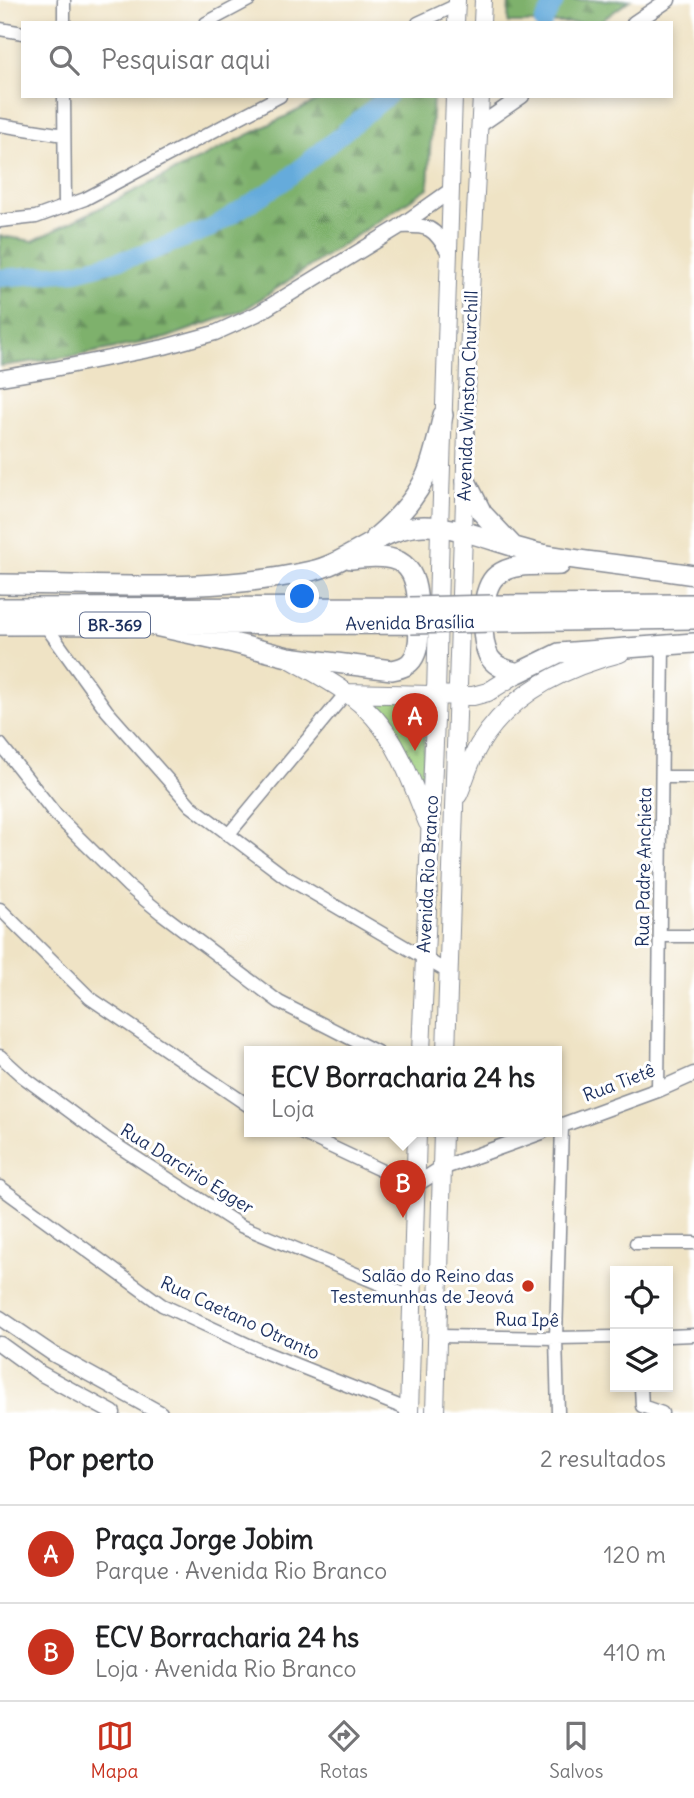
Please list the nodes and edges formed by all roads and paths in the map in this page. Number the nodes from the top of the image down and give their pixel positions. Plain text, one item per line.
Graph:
1 (64, 0) edge
2 (249, 0) edge
3 (483, 0) edge
4 (668, 0) edge
5 (457, 3) edge
6 (64, 21) edge
7 (210, 21) edge
8 (422, 21) edge
9 (456, 21) edge
10 (482, 21) edge
11 (637, 21) edge
12 (0, 29) edge
13 (21, 33) edge
14 (65, 98) edge
15 (276, 98) edge
16 (454, 98) edge
17 (481, 98) edge
18 (519, 98) edge
19 (0, 125) edge
20 (480, 125) junction
21 (64, 135) junction
22 (450, 191) junction
23 (65, 207) junction
24 (0, 221) edge
25 (399, 226) junction
26 (448, 251) junction
27 (0, 378) edge
28 (443, 415) junction
29 (466, 481) junction
30 (440, 528) junction
31 (463, 533) junction
32 (515, 547) junction
33 (360, 551) junction
34 (340, 560) junction
35 (617, 564) junction
36 (694, 575) edge
37 (0, 584) edge
38 (0, 591) edge
39 (694, 604) edge
40 (0, 608) edge
41 (72, 608) junction
42 (493, 614) junction
43 (411, 615) junction
44 (694, 619) edge
45 (0, 625) edge
46 (45, 625) junction
47 (150, 625) junction
48 (694, 643) edge
49 (658, 645) junction
50 (288, 657) junction
51 (518, 673) junction
52 (346, 693) junction
53 (436, 696) junction
54 (459, 696) junction
55 (0, 744) edge
56 (663, 777) junction
57 (694, 777) edge
58 (452, 811) junction
59 (430, 830) junction
60 (228, 835) junction
61 (0, 909) edge
62 (661, 936) junction
63 (694, 936) edge
64 (425, 960) junction
65 (448, 972) junction
66 (365, 1046) edge
67 (421, 1046) edge
68 (446, 1046) edge
69 (0, 1056) edge
70 (694, 1074) edge
71 (658, 1090) junction
72 (244, 1103) edge
73 (562, 1125) edge
74 (311, 1137) edge
75 (417, 1137) edge
76 (443, 1137) edge
77 (528, 1137) edge
78 (559, 1137) edge
79 (442, 1168) junction
80 (414, 1186) junction
81 (0, 1187) edge
82 (636, 1243) dead end
83 (694, 1243) edge
84 (411, 1297) junction
85 (0, 1318) edge
86 (694, 1335) edge
87 (438, 1336) junction
88 (673, 1336) edge
89 (610, 1337) edge
90 (556, 1338) junction
91 (0, 1345) edge
92 (53, 1354) junction
93 (40, 1373) junction
94 (641, 1392) edge
95 (409, 1411) edge
96 (113, 1413) edge
97 (160, 1413) edge
98 (435, 1413) edge
99 (558, 1413) edge
100 (662, 1413) edge

1 - 6 street
2 - 7 street
3 - 10 main road
4 - 11 street
5 - 8 street
5 - 9 main road
12 - 13 street
14 - 21 street
15 - 23 street
16 - 22 main road, Avenida Winston Churchill
17 - 20 main road, Avenida Winston Churchill
18 - 20 street
19 - 21 street
20 - 29 main road, Avenida Winston Churchill
21 - 23 street
22 - 25 street
22 - 26 main road, Avenida Winston Churchill
23 - 24 street
25 - 26 street
25 - 27 street
26 - 28 main road, Avenida Winston Churchill
28 - 30 main road, Avenida Winston Churchill
28 - 33 highway
29 - 31 main road, Avenida Winston Churchill
29 - 32 highway
30 - 31 highway
30 - 33 highway
30 - 53 main road, Avenida Winston Churchill
31 - 32 highway
31 - 54 main road, Avenida Winston Churchill
32 - 35 highway
33 - 34 highway
34 - 37 highway
34 - 50 highway
35 - 36 highway
35 - 51 highway
38 - 41 highway
39 - 42 highway, Avenida Brasília / BR-369
40 - 41 highway, Avenida Brasília / BR-369
41 - 43 highway, Avenida Brasília / BR-369
42 - 43 highway, Avenida Brasília / BR-369, bridge
42 - 44 highway, Avenida Brasília / BR-369
43 - 47 highway, Avenida Brasília / BR-369
45 - 46 highway, Avenida Brasília / BR-369
46 - 47 highway, Avenida Brasília / BR-369
46 - 60 street
47 - 50 highway
48 - 49 highway
49 - 51 highway
49 - 56 street, Rua Padre Anchieta
49 - 58 main road
50 - 52 main road
51 - 54 main road
52 - 53 main road
52 - 59 main road
52 - 60 street
53 - 54 main road
53 - 59 main road, Avenida Rio Branco
54 - 58 main road, Avenida Rio Branco
55 - 66 street
56 - 57 street
56 - 62 street, Rua Padre Anchieta
58 - 65 main road, Avenida Rio Branco
59 - 64 main road, Avenida Rio Branco
60 - 64 street
61 - 72 street
62 - 63 street
62 - 71 street, Rua Padre Anchieta
64 - 65 street
64 - 67 main road, Avenida Rio Branco
65 - 68 main road, Avenida Rio Branco
69 - 84 street, Rua Darcirio Egger
70 - 71 street, Rua Tietê
71 - 73 street, Rua Tietê
74 - 80 street
75 - 80 main road
76 - 79 main road
77 - 79 street
78 - 90 street
79 - 80 street
79 - 87 main road
80 - 84 main road
81 - 95 street, Rua Caetano Otranto
82 - 83 street
84 - 95 main road
85 - 92 street
86 - 88 street
87 - 90 street, Rua Ipê
87 - 98 main road
89 - 90 street, Rua Ipê
90 - 99 street
91 - 93 street
92 - 93 street
92 - 97 street
93 - 96 street
94 - 100 street

